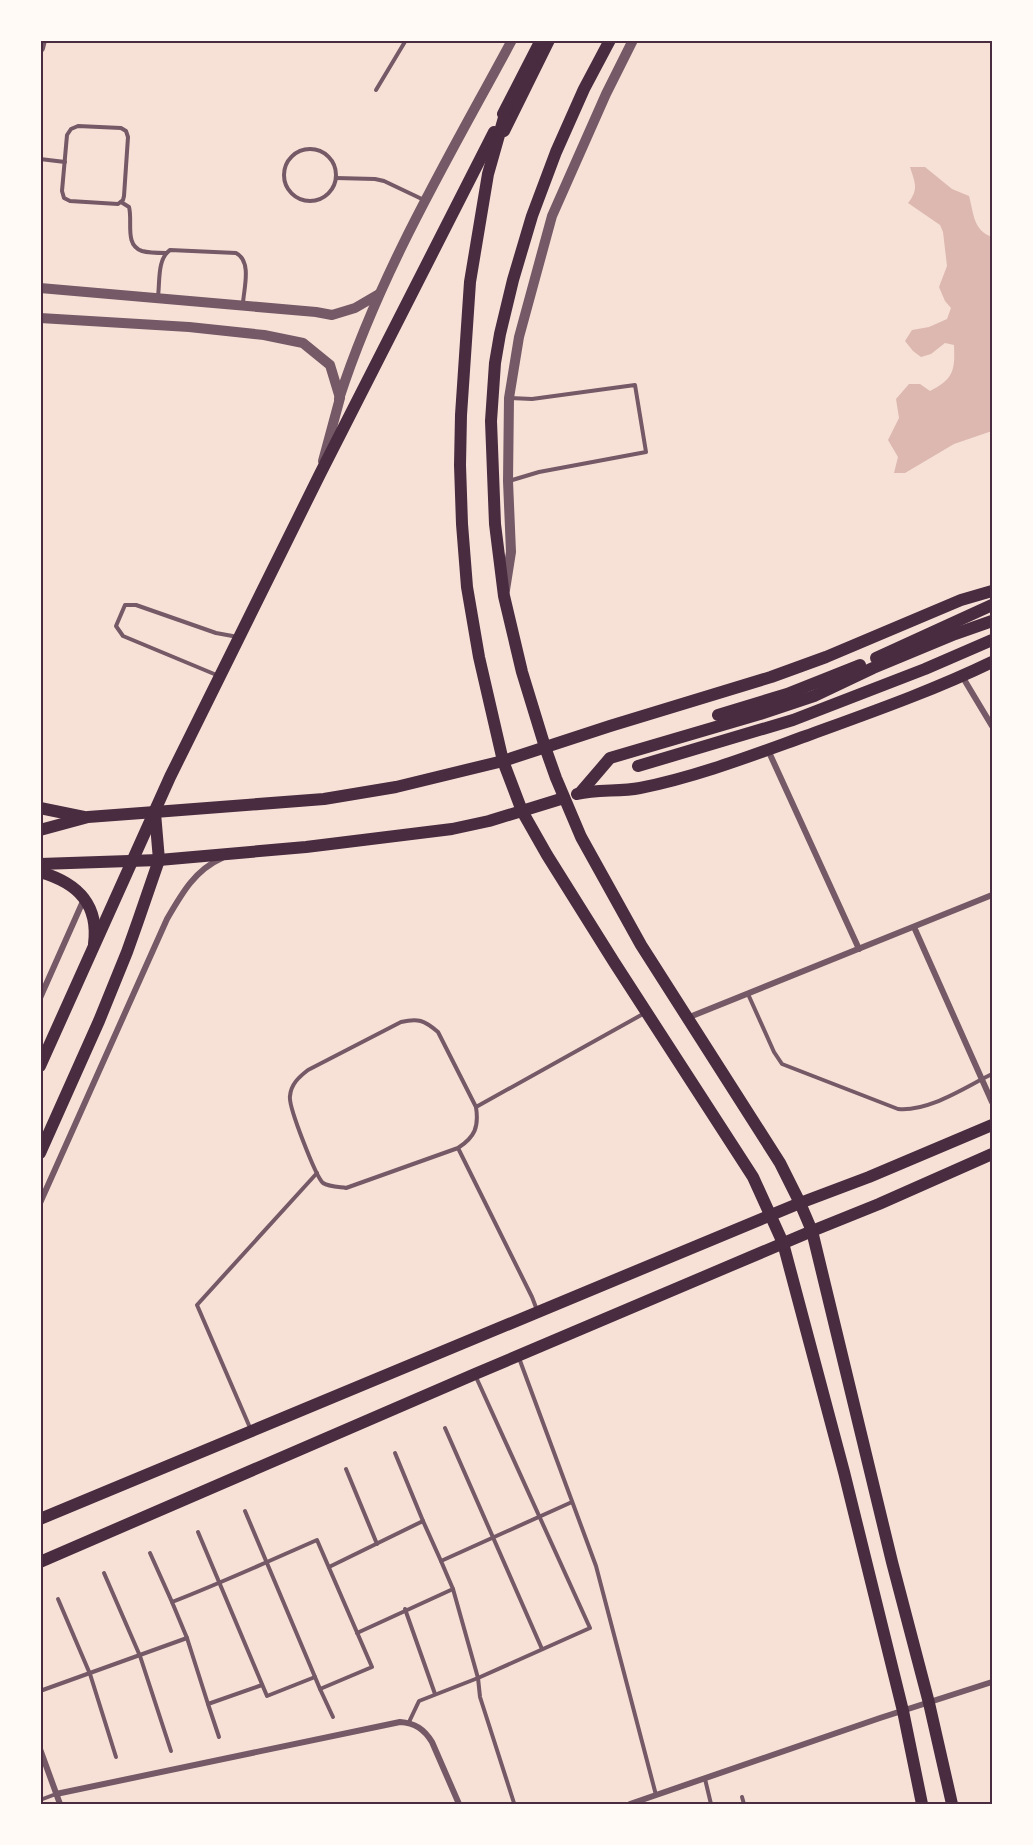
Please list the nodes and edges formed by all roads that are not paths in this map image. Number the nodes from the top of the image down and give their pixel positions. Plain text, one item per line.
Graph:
1 (42, 40) edge
2 (406, 40) edge
3 (512, 40) edge
4 (541, 40) edge
5 (549, 40) edge
6 (610, 40) edge
7 (633, 40) edge
8 (40, 48) edge
9 (376, 90) dead end
10 (507, 107) junction
11 (496, 146) junction
12 (40, 159) edge
13 (64, 162) junction
14 (336, 178) junction
15 (425, 201) junction
16 (121, 202) junction
17 (166, 253) junction
18 (40, 288) edge
19 (379, 294) junction
20 (158, 298) junction
21 (242, 306) junction
22 (40, 318) edge
23 (509, 398) junction
24 (339, 401) junction
25 (320, 474) junction
26 (508, 481) junction
27 (993, 591) edge
28 (504, 596) junction
29 (993, 605) edge
30 (993, 621) edge
31 (239, 637) junction
32 (993, 640) edge
33 (993, 662) edge
34 (220, 676) junction
35 (962, 676) junction
36 (718, 715) dead end
37 (993, 726) edge
38 (545, 747) junction
39 (768, 749) junction
40 (503, 761) junction
41 (638, 766) dead end
42 (580, 793) junction
43 (564, 798) junction
44 (40, 808) edge
45 (522, 811) junction
46 (154, 812) junction
47 (88, 817) junction
48 (40, 830) edge
49 (240, 853) junction
50 (159, 860) junction
51 (132, 861) junction
52 (40, 864) edge
53 (40, 872) edge
54 (993, 895) edge
55 (84, 898) junction
56 (914, 927) junction
57 (93, 948) junction
58 (859, 949) junction
59 (748, 994) junction
60 (40, 998) edge
61 (647, 1012) junction
62 (687, 1018) junction
63 (40, 1066) edge
64 (993, 1074) edge
65 (982, 1079) junction
66 (993, 1102) edge
67 (476, 1107) junction
68 (993, 1125) edge
69 (458, 1148) junction
70 (40, 1153) edge
71 (993, 1154) edge
72 (317, 1173) junction
73 (40, 1203) edge
74 (800, 1203) junction
75 (772, 1215) junction
76 (812, 1231) junction
77 (783, 1243) junction
78 (538, 1313) junction
79 (518, 1355) junction
80 (475, 1374) junction
81 (444, 1428) dead end
82 (252, 1432) junction
83 (395, 1453) dead end
84 (346, 1469) dead end
85 (572, 1502) junction
86 (245, 1511) dead end
87 (539, 1517) junction
88 (40, 1519) edge
89 (423, 1521) junction
90 (198, 1532) dead end
91 (494, 1538) junction
92 (377, 1544) junction
93 (150, 1553) dead end
94 (441, 1561) junction
95 (40, 1562) edge
96 (266, 1562) junction
97 (329, 1567) junction
98 (104, 1573) dead end
99 (219, 1583) junction
100 (453, 1589) junction
101 (58, 1599) dead end
102 (172, 1602) junction
103 (405, 1610) junction
104 (357, 1633) junction
105 (187, 1638) junction
106 (542, 1649) junction
107 (140, 1656) junction
108 (90, 1674) junction
109 (315, 1677) junction
110 (478, 1678) junction
111 (993, 1682) edge
112 (262, 1685) junction
113 (320, 1689) junction
114 (40, 1691) edge
115 (435, 1694) junction
116 (929, 1703) junction
117 (208, 1704) junction
118 (903, 1711) junction
119 (333, 1717) dead end
120 (409, 1722) junction
121 (219, 1737) dead end
122 (40, 1749) edge
123 (171, 1751) dead end
124 (116, 1757) dead end
125 (705, 1778) junction
126 (56, 1794) junction
127 (656, 1795) junction
128 (742, 1797) dead end
129 (40, 1800) edge
130 (514, 1803) dead end
131 (60, 1804) edge
132 (459, 1804) edge
133 (630, 1804) edge
134 (711, 1804) edge
135 (744, 1804) edge
136 (922, 1804) edge
137 (952, 1804) edge

1 - 8 street
2 - 9 lane
3 - 15 street
4 - 10 main road
5 - 11 main road
6 - 28 main road
7 - 23 street
10 - 11 main road
10 - 25 main road
11 - 40 main road
12 - 13 lane
13 - 16 lane
13 - 16 lane
14 - 14 lane
14 - 15 lane
15 - 19 street
16 - 17 lane
17 - 20 lane
17 - 21 lane
18 - 20 street
19 - 21 street
19 - 24 street
20 - 21 street
22 - 24 street
23 - 26 street
23 - 26 lane
24 - 25 street
25 - 31 main road
26 - 28 street
27 - 38 main road
28 - 38 main road
29 - 36 main road
30 - 42 main road
31 - 34 main road
31 - 34 lane
32 - 41 main road
33 - 35 main road
34 - 46 main road
35 - 37 street
35 - 39 main road
38 - 40 main road
38 - 43 main road
39 - 42 main road
39 - 58 street
40 - 45 main road
40 - 46 main road
42 - 43 main road
43 - 45 main road
43 - 62 main road
44 - 47 main road
45 - 49 main road
45 - 61 main road
46 - 47 main road
46 - 50 main road
46 - 51 main road
47 - 48 main road
49 - 50 main road
49 - 73 street
50 - 51 main road
50 - 70 main road
51 - 52 main road
51 - 57 main road
53 - 55 main road
54 - 56 street
55 - 57 main road
55 - 60 street
56 - 58 street
56 - 65 street
57 - 63 main road
58 - 59 street
59 - 62 street
59 - 65 lane
61 - 67 lane
61 - 75 main road
62 - 74 main road
64 - 65 lane
65 - 66 street
67 - 69 lane
67 - 72 lane
68 - 74 main road
69 - 72 lane
69 - 78 lane
71 - 76 main road
72 - 82 lane
74 - 75 main road
74 - 76 main road
75 - 77 main road
75 - 78 main road
76 - 77 main road
76 - 116 main road
77 - 79 main road
77 - 118 main road
78 - 82 main road
79 - 80 main road
79 - 85 lane
80 - 87 lane
80 - 95 main road
81 - 91 lane
82 - 88 main road
83 - 89 lane
84 - 92 lane
85 - 87 lane
85 - 127 lane
86 - 96 lane
87 - 91 lane
87 - 106 lane
89 - 92 lane
89 - 94 lane
90 - 99 lane
91 - 94 lane
91 - 106 lane
92 - 97 lane
93 - 102 lane
94 - 100 lane
96 - 97 lane
96 - 99 lane
96 - 109 lane
97 - 104 lane
98 - 107 lane
99 - 102 lane
99 - 112 lane
100 - 103 lane
100 - 110 lane
101 - 108 lane
102 - 105 lane
103 - 104 lane
103 - 115 lane
104 - 113 lane
105 - 107 lane
105 - 117 lane
106 - 110 lane
107 - 108 lane
107 - 123 lane
108 - 114 lane
108 - 124 lane
109 - 112 lane
109 - 113 lane
110 - 115 lane
110 - 130 lane
111 - 116 street
112 - 117 lane
113 - 119 lane
115 - 120 lane
116 - 118 street
116 - 137 main road
117 - 121 lane
118 - 125 street
118 - 136 main road
120 - 126 street
120 - 132 street
122 - 126 street
125 - 127 street
125 - 134 lane
126 - 129 lane
126 - 131 street
127 - 133 street
128 - 135 lane

